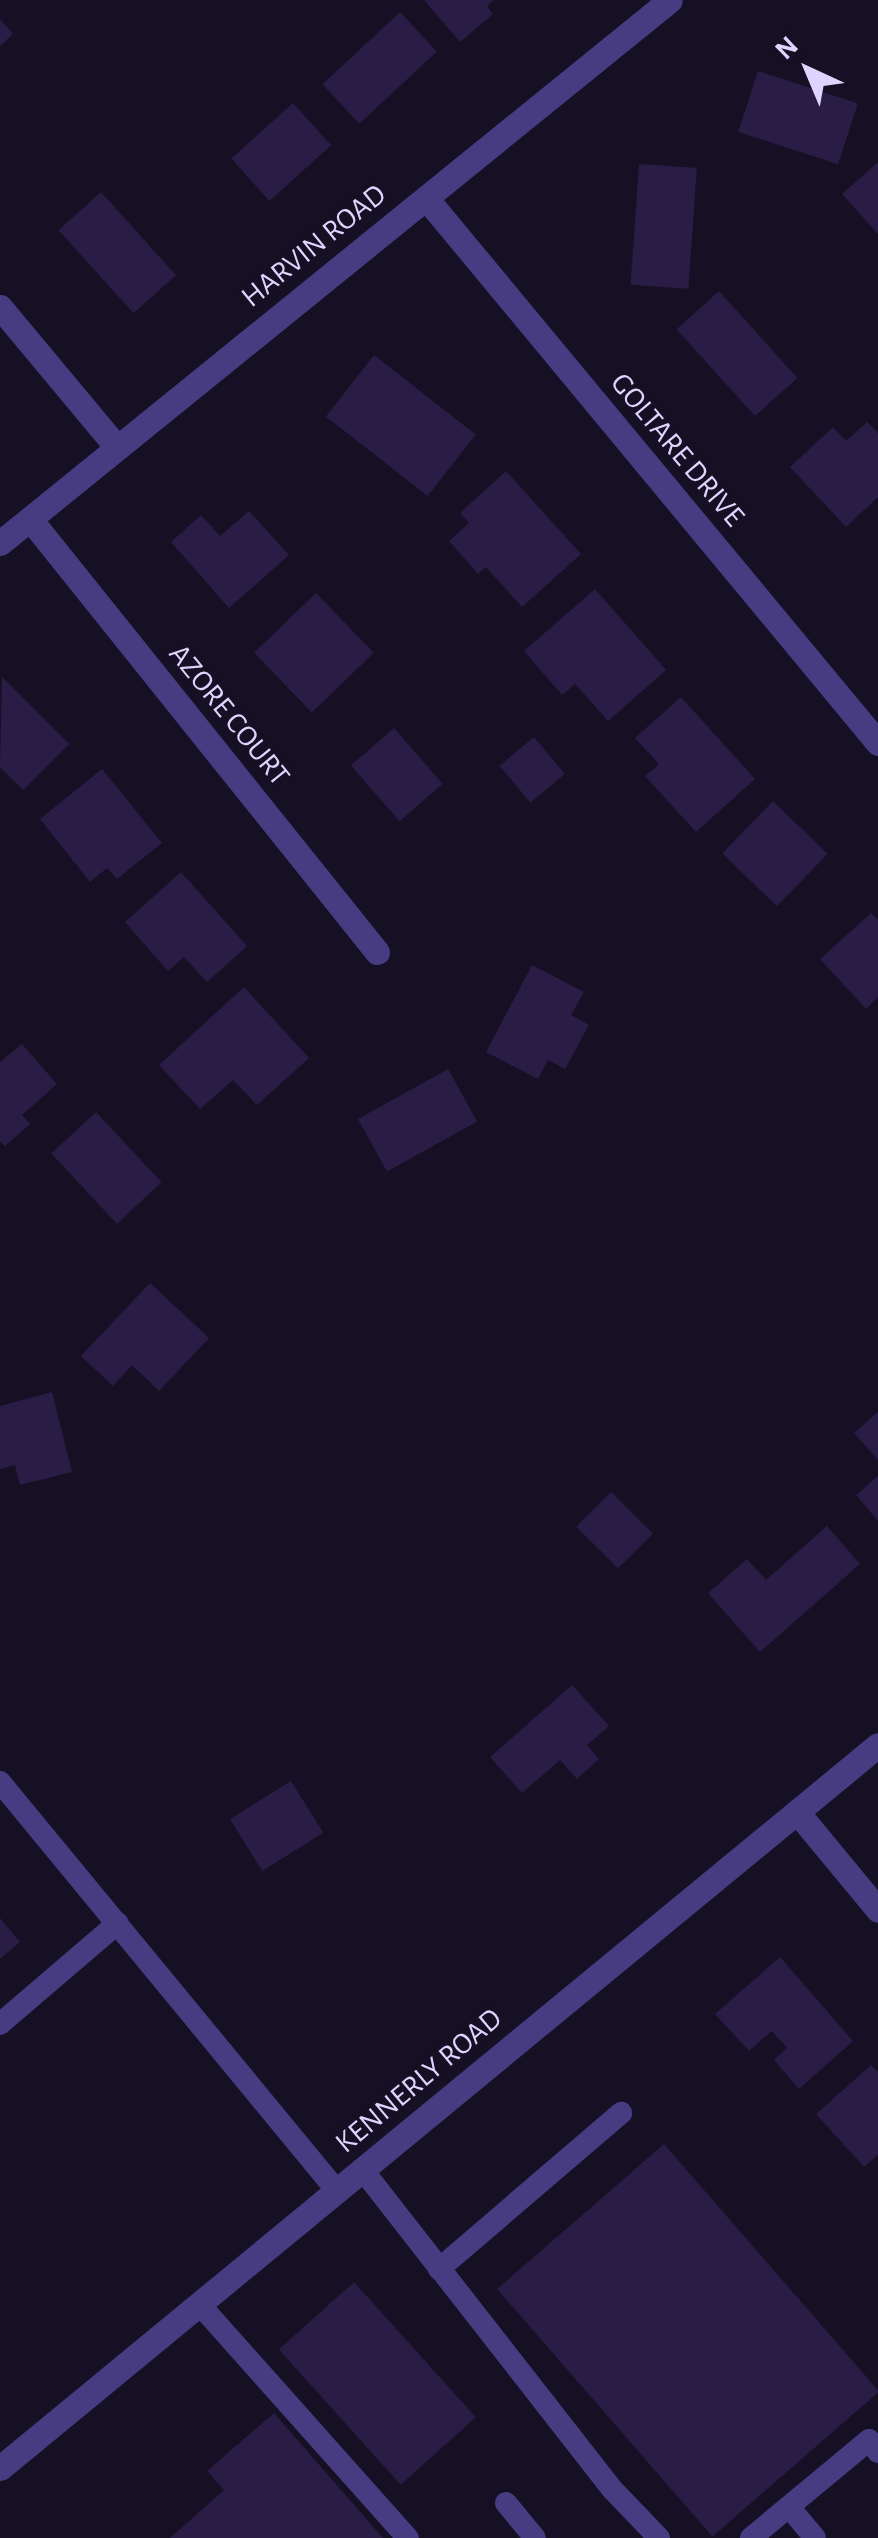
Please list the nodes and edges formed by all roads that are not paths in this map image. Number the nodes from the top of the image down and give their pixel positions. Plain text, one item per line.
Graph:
1 (670, 0) edge
2 (426, 198) junction
3 (0, 308) edge
4 (116, 446) junction
5 (30, 519) junction
6 (0, 544) edge
7 (878, 743) edge
8 (376, 952) dead end
9 (878, 1744) edge
10 (0, 1782) edge
11 (797, 1812) junction
12 (878, 1910) edge
13 (118, 1923) junction
14 (0, 2024) edge
15 (621, 2113) dead end
16 (362, 2170) junction
17 (337, 2191) junction
18 (440, 2269) junction
19 (201, 2306) junction
20 (878, 2452) edge
21 (1, 2464) edge
22 (506, 2503) dead end
23 (789, 2507) junction
24 (408, 2538) edge
25 (536, 2538) edge
26 (660, 2538) edge
27 (751, 2538) edge
28 (815, 2538) edge

1 - 2 street, HARVIN ROAD
2 - 4 street, HARVIN ROAD
2 - 7 street, GOLTARE DRIVE
3 - 4 street
4 - 5 street, HARVIN ROAD
5 - 6 street, HARVIN ROAD
5 - 8 street, AZORE COURT
9 - 11 street, KENNERLY ROAD
10 - 13 lane
11 - 12 street
11 - 16 street, KENNERLY ROAD
13 - 14 lane
13 - 17 lane
15 - 18 lane
16 - 17 street, KENNERLY ROAD
16 - 18 lane
17 - 19 street, KENNERLY ROAD
18 - 26 lane
19 - 21 street, KENNERLY ROAD
19 - 24 lane
20 - 23 lane
22 - 25 lane
23 - 27 lane
23 - 28 lane

